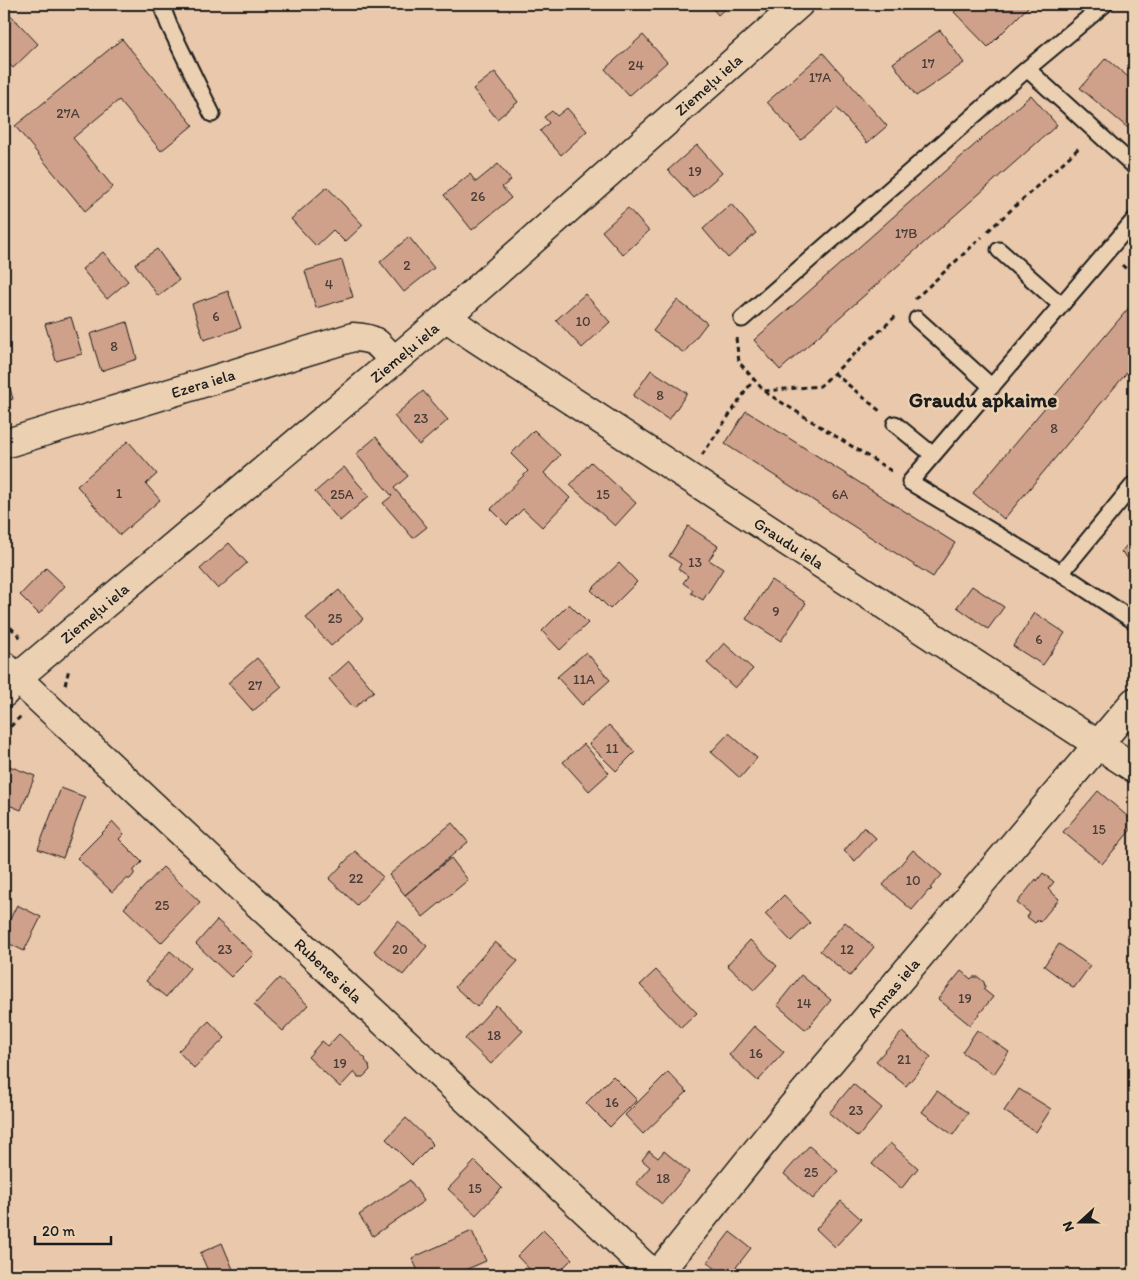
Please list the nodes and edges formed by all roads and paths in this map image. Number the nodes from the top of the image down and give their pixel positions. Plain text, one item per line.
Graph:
1 (161, 4) edge
2 (799, 4) edge
3 (1105, 4) edge
4 (1027, 69) junction
5 (212, 114) dead end
6 (1096, 132) junction
7 (1134, 166) edge
8 (1134, 220) edge
9 (998, 250) dead end
10 (912, 301) dead end
11 (1061, 306) junction
12 (898, 314) dead end
13 (446, 317) junction
14 (742, 319) joint
15 (917, 319) dead end
16 (393, 361) junction
17 (834, 373) junction
18 (754, 379) junction
19 (992, 387) junction
20 (764, 391) junction
21 (895, 424) joint
22 (4, 444) edge
23 (933, 455) junction
24 (688, 476) junction
25 (910, 482) junction
26 (1134, 484) edge
27 (1061, 573) junction
28 (4, 621) edge
29 (1134, 621) edge
30 (11, 628) dead end
31 (8, 679) edge
32 (1134, 702) edge
33 (27, 711) dead end
34 (4, 733) edge
35 (1099, 744) junction
36 (1134, 768) edge
37 (654, 1275) edge
38 (658, 1275) edge

1 - 5 lane
2 - 13 street, Ziemeļu iela
3 - 4 lane
4 - 6 lane
4 - 14 lane
6 - 7 lane
6 - 10 path
8 - 11 lane
9 - 11 lane
11 - 19 lane
12 - 17 path
13 - 16 street, Ziemeļu iela
13 - 24 street, Graudu iela
14 - 18 path
15 - 19 lane
16 - 22 street, Ezera iela
16 - 31 street, Ziemeļu iela
17 - 20 path
17 - 21 path
18 - 20 path
18 - 24 path
19 - 23 lane
20 - 25 path
21 - 23 lane
23 - 25 lane
24 - 35 street, Graudu iela
25 - 27 lane
26 - 27 lane
27 - 29 lane
28 - 30 path
31 - 37 street, Rubenes iela
32 - 35 street, Annas iela
33 - 34 path
35 - 36 street, Graudu iela
35 - 38 street, Annas iela

